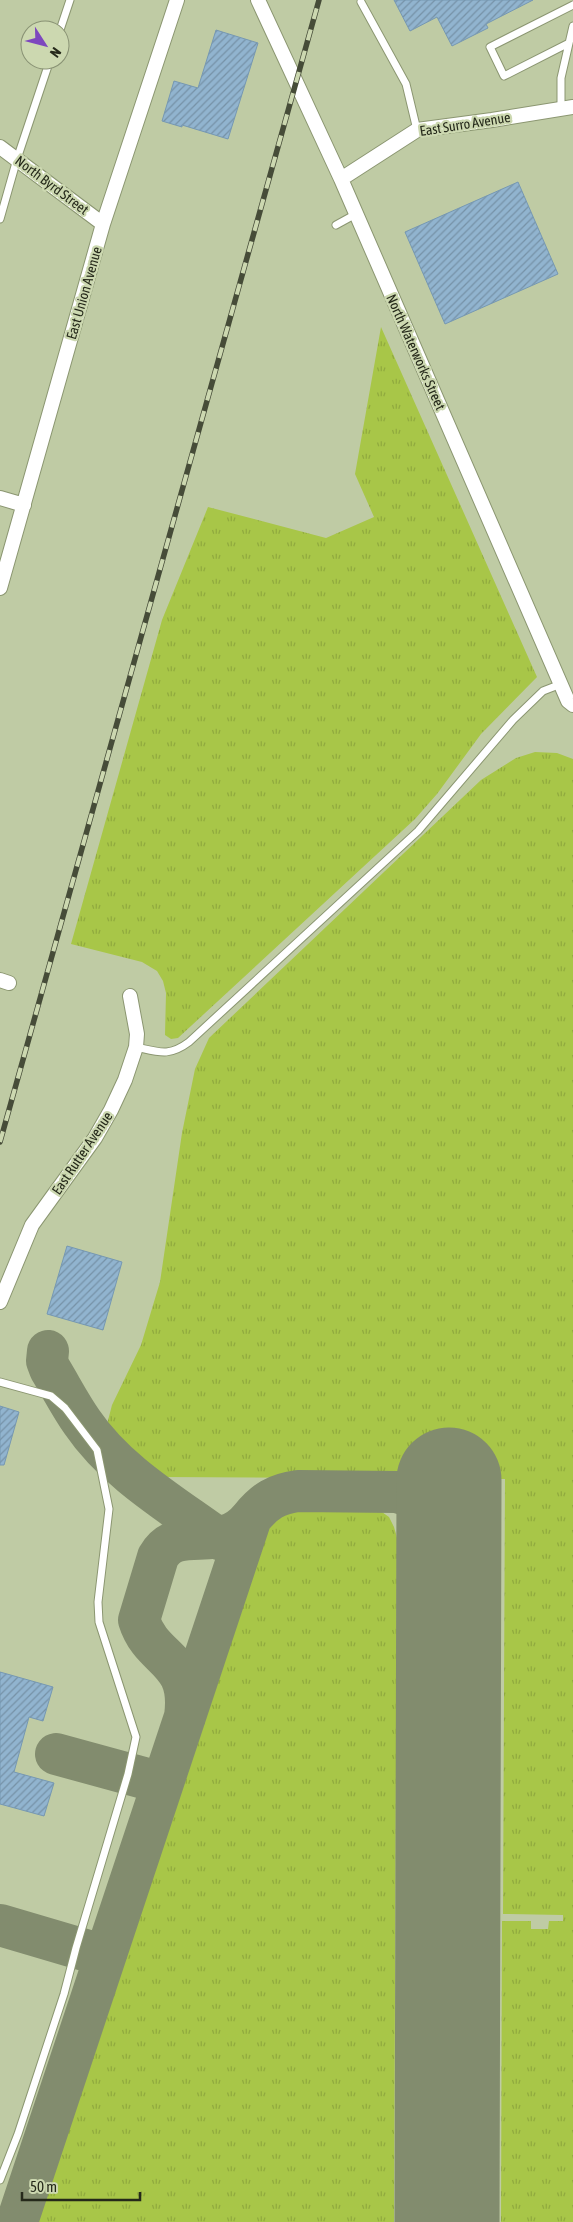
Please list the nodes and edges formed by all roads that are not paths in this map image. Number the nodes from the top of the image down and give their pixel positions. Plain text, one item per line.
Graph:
1 (70, 0) edge
2 (177, 0) edge
3 (258, 0) edge
4 (361, 2) dead end
5 (573, 5) edge
6 (63, 20) edge
7 (573, 26) edge
8 (567, 44) junction
9 (47, 70) edge
10 (567, 108) edge
11 (417, 130) junction
12 (0, 147) edge
13 (17, 159) junction
14 (341, 179) junction
15 (356, 214) junction
16 (0, 220) edge
17 (103, 224) junction
18 (336, 225) dead end
19 (0, 498) edge
20 (24, 505) junction
21 (0, 588) edge
22 (561, 684) junction
23 (573, 704) edge
24 (130, 996) dead end
25 (136, 1047) junction
26 (0, 1302) edge
27 (0, 1382) edge
28 (0, 2180) edge

1 - 6 lane
2 - 17 street, East Union Avenue
3 - 14 street, North Waterworks Street
4 - 11 lane
5 - 8 lane
7 - 8 lane
8 - 10 lane
9 - 13 lane
10 - 11 street, East Surro Avenue
11 - 14 street, East Surro Avenue
12 - 13 street, North Byrd Street
13 - 16 lane
13 - 17 street, North Byrd Street
14 - 15 street, North Waterworks Street
15 - 18 lane
15 - 22 street, North Waterworks Street
17 - 20 street, East Union Avenue
19 - 20 street
20 - 21 street, East Union Avenue
22 - 23 street, North Waterworks Street
22 - 25 lane
24 - 25 street, East Rutter Avenue
25 - 26 street, East Rutter Avenue
27 - 28 lane

